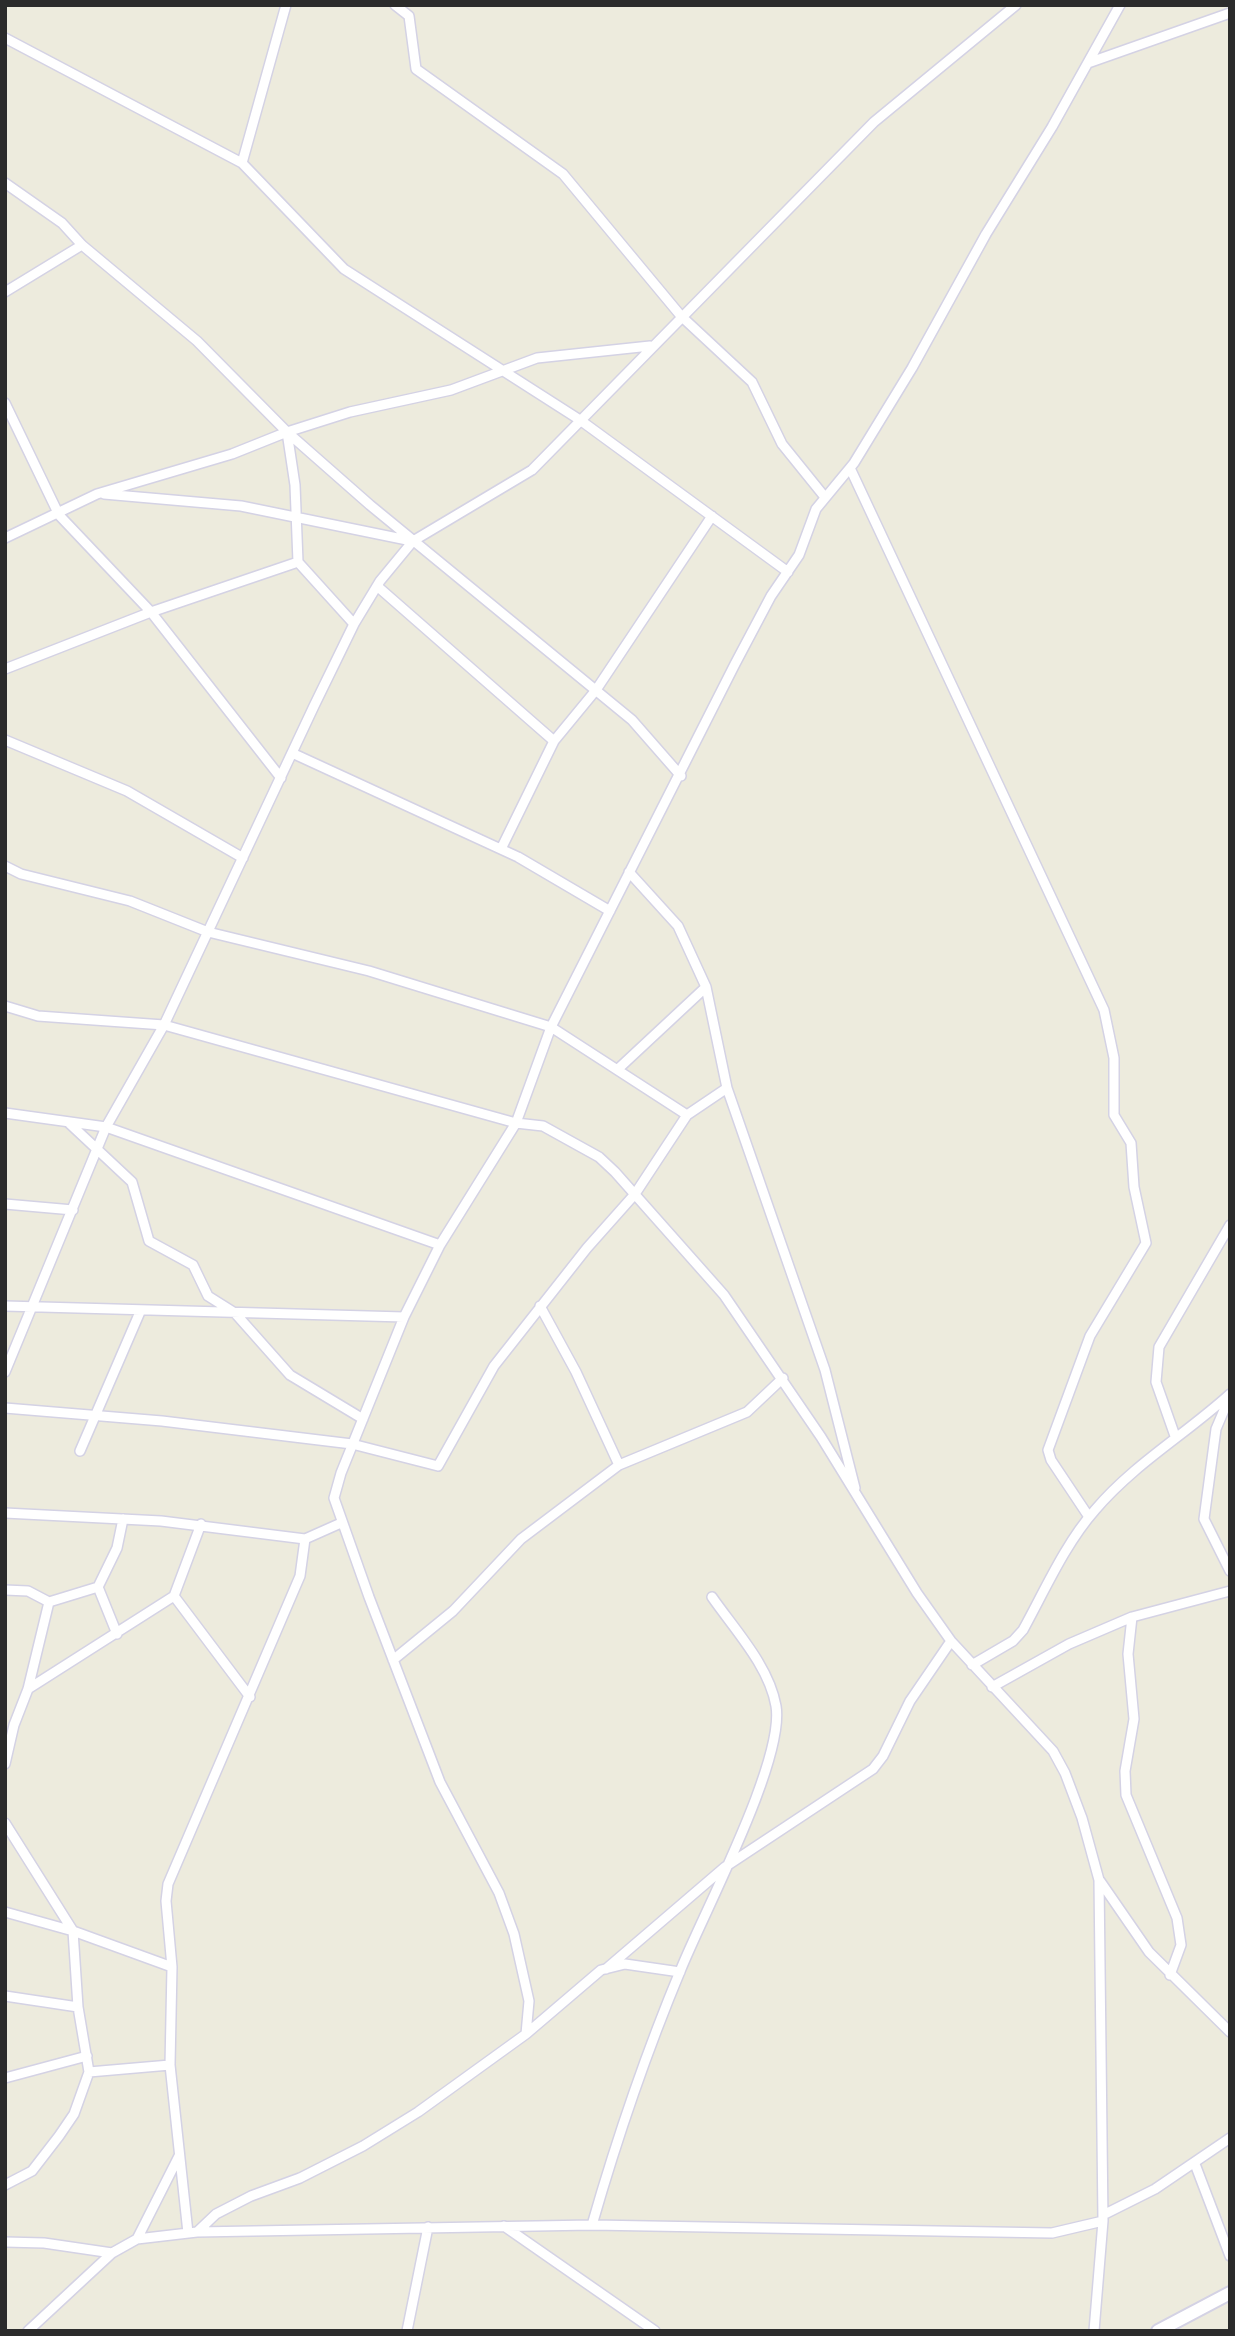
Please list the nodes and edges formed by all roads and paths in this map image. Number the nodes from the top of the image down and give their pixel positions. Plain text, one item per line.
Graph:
1 (286, 5) edge
2 (395, 5) edge
3 (1016, 5) edge
4 (1120, 5) edge
5 (1230, 13) edge
6 (5, 38) edge
7 (1088, 63) junction
8 (242, 163) junction
9 (5, 183) edge
10 (82, 245) junction
11 (5, 292) edge
12 (681, 316) junction
13 (651, 346) junction
14 (504, 371) junction
15 (5, 403) edge
16 (580, 420) junction
17 (287, 432) junction
18 (850, 468) junction
19 (97, 494) junction
20 (824, 496) junction
21 (59, 515) junction
22 (712, 516) junction
23 (296, 518) junction
24 (5, 538) edge
25 (413, 541) junction
26 (298, 562) junction
27 (788, 572) junction
28 (377, 586) junction
29 (151, 612) junction
30 (354, 624) junction
31 (5, 669) edge
32 (596, 690) junction
33 (5, 740) edge
34 (554, 741) junction
35 (292, 753) junction
36 (681, 776) junction
37 (281, 778) junction
38 (501, 849) junction
39 (243, 858) junction
40 (5, 866) edge
41 (629, 872) junction
42 (610, 911) junction
43 (208, 932) junction
44 (706, 987) junction
45 (5, 1006) edge
46 (164, 1026) junction
47 (551, 1027) junction
48 (618, 1069) junction
49 (727, 1087) junction
50 (5, 1113) edge
51 (687, 1115) junction
52 (68, 1122) junction
53 (516, 1123) junction
54 (106, 1127) junction
55 (97, 1149) junction
56 (635, 1194) junction
57 (5, 1204) edge
58 (73, 1209) junction
59 (1230, 1225) edge
60 (440, 1245) junction
61 (5, 1306) edge
62 (540, 1306) junction
63 (34, 1309) junction
64 (141, 1312) junction
65 (235, 1313) junction
66 (404, 1317) junction
67 (5, 1372) edge
68 (783, 1378) junction
69 (1230, 1395) edge
70 (5, 1408) edge
71 (95, 1416) junction
72 (363, 1419) junction
73 (1175, 1436) junction
74 (352, 1444) junction
75 (80, 1451) dead end
76 (618, 1465) junction
77 (857, 1498) junction
78 (5, 1513) edge
79 (1089, 1517) junction
80 (123, 1519) junction
81 (341, 1523) junction
82 (201, 1524) junction
83 (305, 1539) junction
84 (1230, 1572) edge
85 (98, 1587) junction
86 (5, 1590) edge
87 (1230, 1591) edge
88 (174, 1596) junction
89 (712, 1597) dead end
90 (48, 1602) junction
91 (1132, 1617) junction
92 (117, 1634) junction
93 (951, 1641) junction
94 (393, 1660) junction
95 (972, 1665) junction
96 (992, 1687) junction
97 (28, 1689) junction
98 (250, 1697) junction
99 (9, 1724) edge
100 (5, 1763) edge
101 (5, 1823) edge
102 (725, 1867) junction
103 (1099, 1880) junction
104 (5, 1912) edge
105 (73, 1931) junction
106 (172, 1967) junction
107 (606, 1969) junction
108 (680, 1972) junction
109 (1170, 1975) junction
110 (5, 1996) edge
111 (78, 2007) junction
112 (1230, 2032) edge
113 (526, 2034) junction
114 (87, 2056) junction
115 (170, 2065) junction
116 (89, 2072) junction
117 (5, 2078) edge
118 (1230, 2138) edge
119 (180, 2155) junction
120 (1195, 2164) junction
121 (5, 2185) edge
122 (1103, 2218) junction
123 (592, 2225) junction
124 (504, 2226) junction
125 (428, 2227) junction
126 (192, 2233) junction
127 (137, 2239) junction
128 (5, 2242) edge
129 (113, 2253) junction
130 (1230, 2256) edge
131 (1230, 2293) edge
132 (28, 2331) edge
133 (407, 2331) edge
134 (655, 2331) edge
135 (1094, 2331) edge
136 (1158, 2331) edge

1 - 8 street
2 - 12 street
3 - 12 street
4 - 7 street
5 - 7 street
6 - 8 street
7 - 18 street
8 - 14 street
9 - 10 street
10 - 11 street
10 - 17 street
12 - 13 street
12 - 20 street
13 - 14 street
13 - 16 street
14 - 16 street
14 - 17 street
15 - 21 street
16 - 22 street
16 - 25 street
17 - 19 street
17 - 23 street
17 - 25 street
18 - 20 street
18 - 79 street
19 - 21 street
19 - 23 street
20 - 27 street
21 - 24 street
21 - 29 street
22 - 27 street
22 - 32 street
23 - 25 street
23 - 26 street
25 - 28 street
25 - 32 street
26 - 29 street
26 - 30 street
27 - 36 street
28 - 30 street
28 - 34 street
29 - 31 street
29 - 37 street
30 - 35 street
32 - 34 street
32 - 36 street
33 - 39 street
34 - 38 street
35 - 37 street
35 - 38 street
36 - 41 street
37 - 39 street
38 - 42 street
39 - 43 street
40 - 43 street
41 - 42 street
41 - 44 street
42 - 47 street
43 - 46 street
43 - 47 street
44 - 48 street
44 - 49 street
45 - 46 street
46 - 53 street
46 - 54 street
47 - 48 street
47 - 53 street
48 - 51 street
49 - 51 street
49 - 77 street
50 - 52 street
51 - 56 street
52 - 54 street
52 - 55 street
53 - 56 street
53 - 60 street
54 - 55 street
54 - 60 street
55 - 58 street
55 - 65 street
56 - 62 street
56 - 68 street
57 - 58 street
58 - 63 street
59 - 73 street
60 - 66 street
61 - 63 street
62 - 74 street
62 - 76 street
63 - 64 street
63 - 67 street
64 - 65 street
64 - 71 street
65 - 66 street
65 - 72 street
66 - 72 street
68 - 76 street
68 - 77 street
69 - 73 street
69 - 84 street
70 - 71 street
71 - 74 street
71 - 75 street
72 - 74 street
73 - 79 street
74 - 81 street
76 - 94 street
77 - 93 street
78 - 80 street
79 - 95 street
80 - 82 street
80 - 85 street
81 - 83 street
81 - 94 street
82 - 83 street
82 - 88 street
83 - 98 street
85 - 90 street
85 - 92 street
86 - 90 street
87 - 91 street
88 - 92 street
88 - 98 street
89 - 102 street
90 - 97 street
91 - 96 street
91 - 109 street
92 - 97 street
93 - 95 street
93 - 102 street
94 - 113 street
95 - 96 street
96 - 103 street
97 - 99 street
98 - 106 street
99 - 100 street
101 - 105 street
102 - 107 street
102 - 108 street
103 - 109 street
103 - 122 street
104 - 105 street
105 - 106 street
105 - 111 street
106 - 115 street
107 - 108 street
107 - 113 street
108 - 123 street
109 - 112 street
110 - 111 street
111 - 114 street
113 - 126 street
114 - 116 street
114 - 117 street
115 - 116 street
115 - 119 street
116 - 121 street
118 - 120 street
119 - 126 street
119 - 127 street
120 - 122 street
120 - 130 street
122 - 123 street
122 - 135 street
123 - 124 street
124 - 125 street
124 - 134 street
125 - 126 street
125 - 133 street
126 - 127 street
127 - 129 street
128 - 129 street
129 - 132 street
131 - 136 main road

